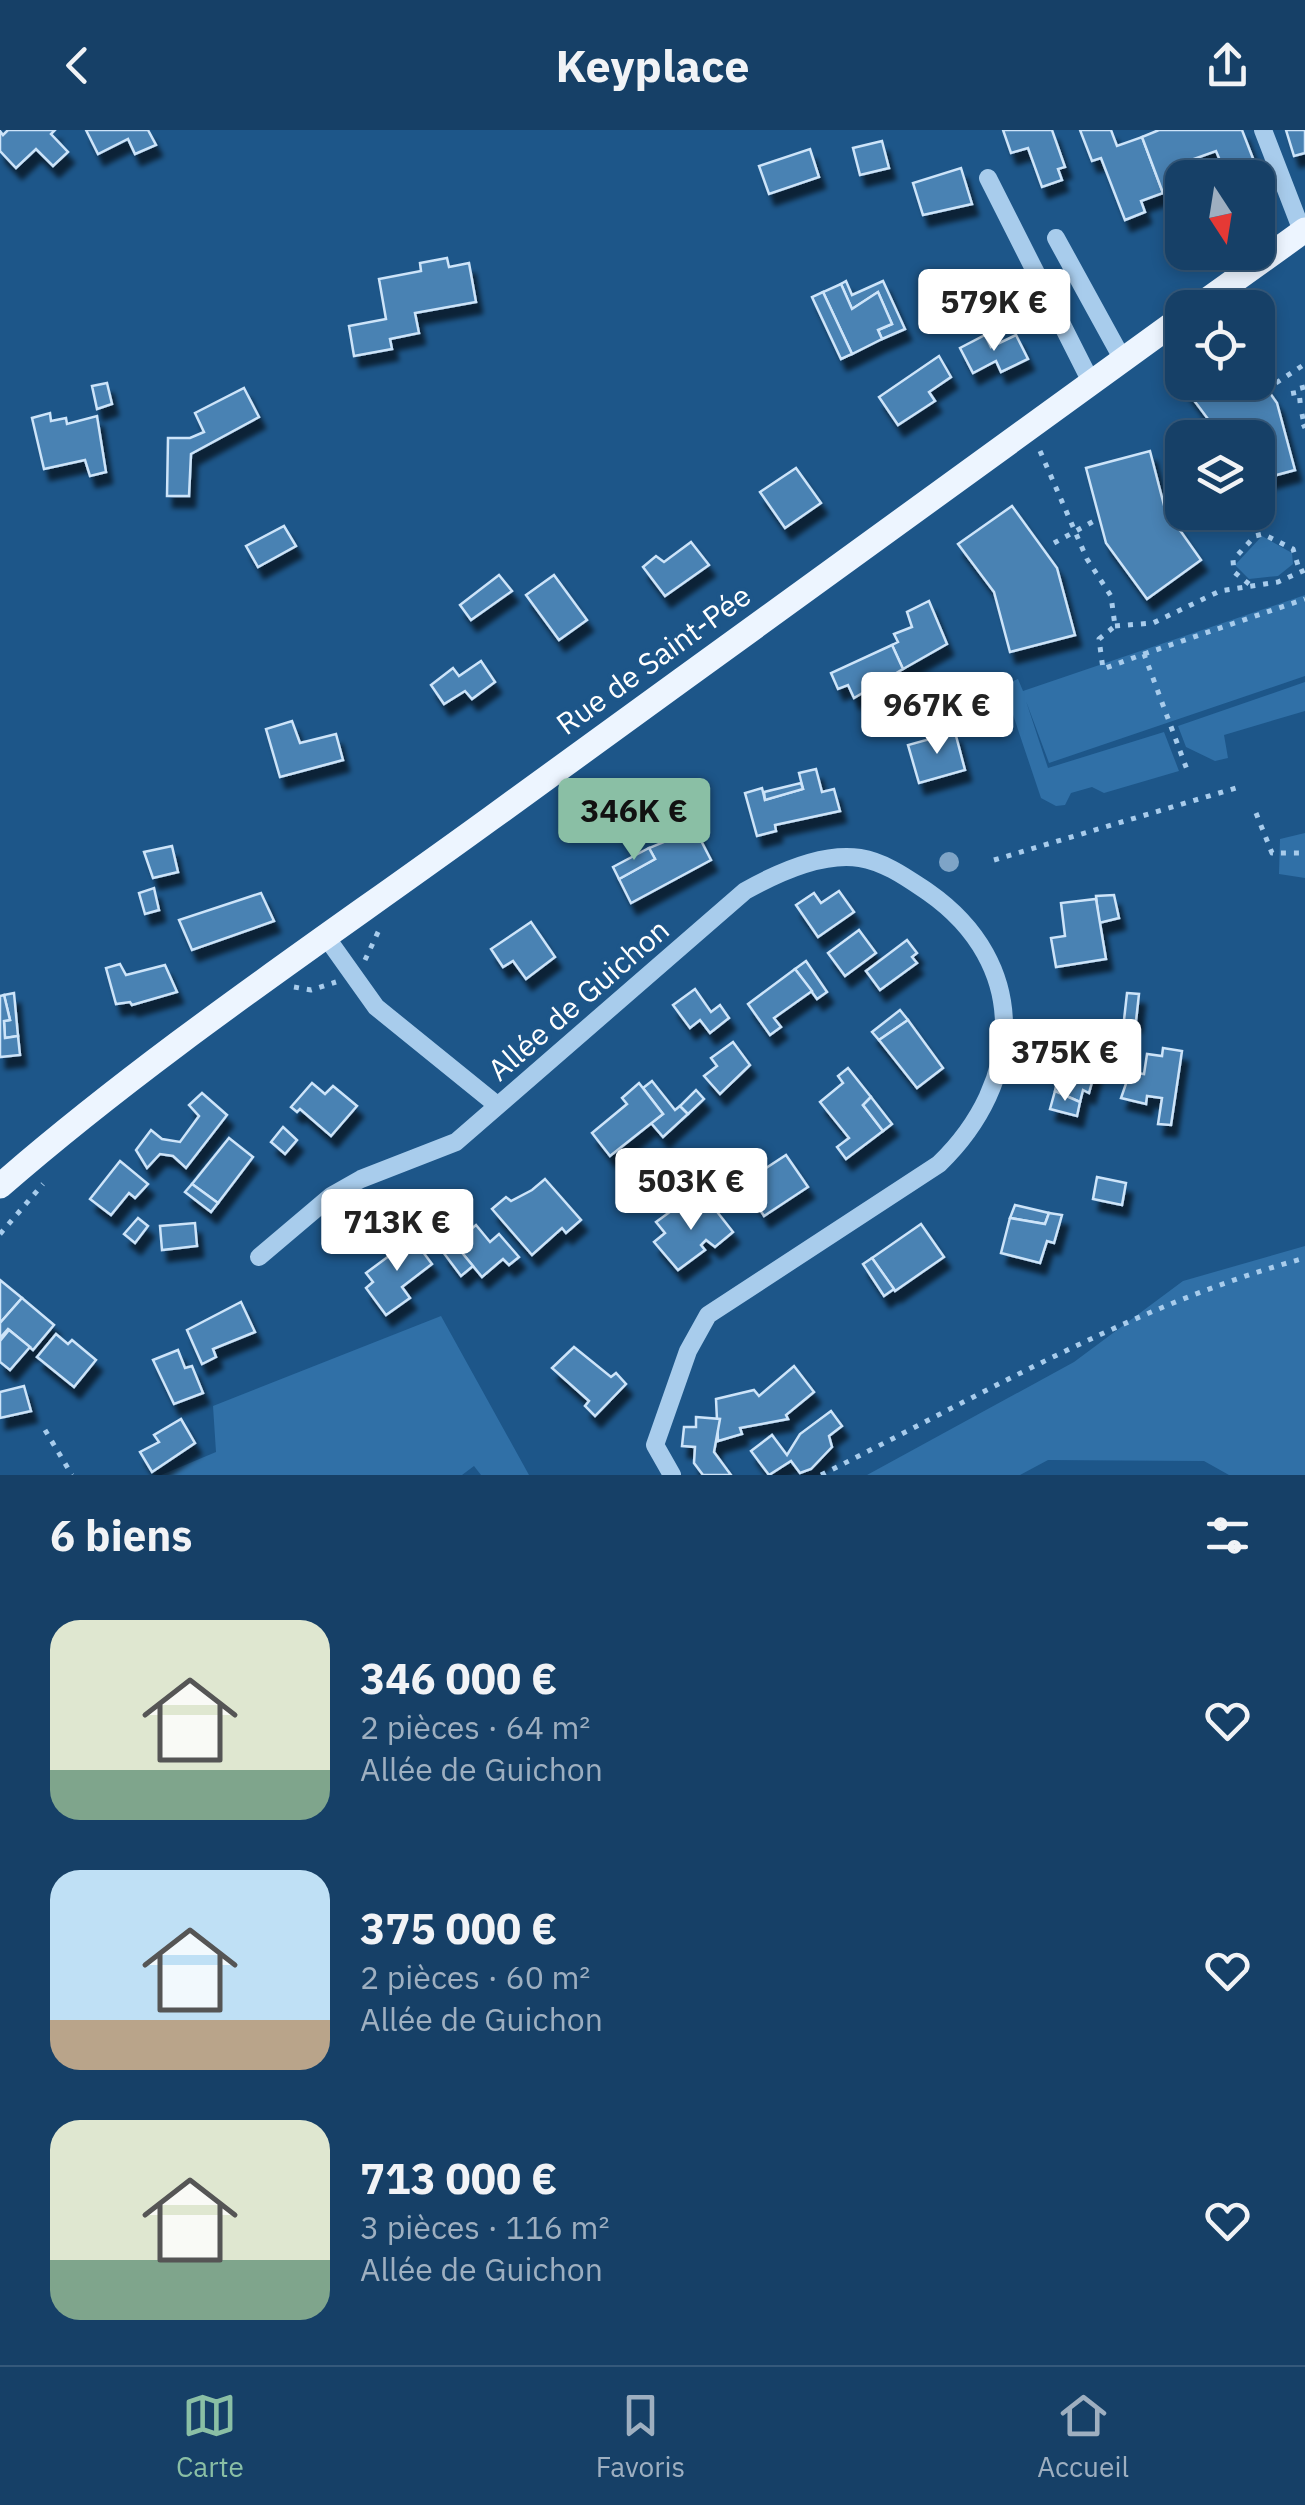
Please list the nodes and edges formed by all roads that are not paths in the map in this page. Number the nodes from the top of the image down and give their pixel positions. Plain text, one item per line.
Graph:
1 (1263, 130) edge
2 (988, 178) dead end
3 (1303, 231) edge
4 (1056, 238) dead end
5 (1221, 290) edge
6 (1165, 329) edge
7 (1123, 360) junction
8 (1092, 382) junction
9 (324, 934) junction
10 (497, 1106) junction
11 (0, 1186) edge
12 (258, 1257) dead end
13 (672, 1475) edge

1 - 3 street
2 - 8 street
3 - 5 main road
4 - 7 street
6 - 7 main road, Rue de Saint-Pée
7 - 8 main road, Rue de Saint-Pée
8 - 9 main road, Rue de Saint-Pée
9 - 10 street, Allée de Guichon
9 - 11 main road, Rue de Saint-Pée
10 - 12 street, Allée de Guichon
10 - 13 street, Allée de Guichon

